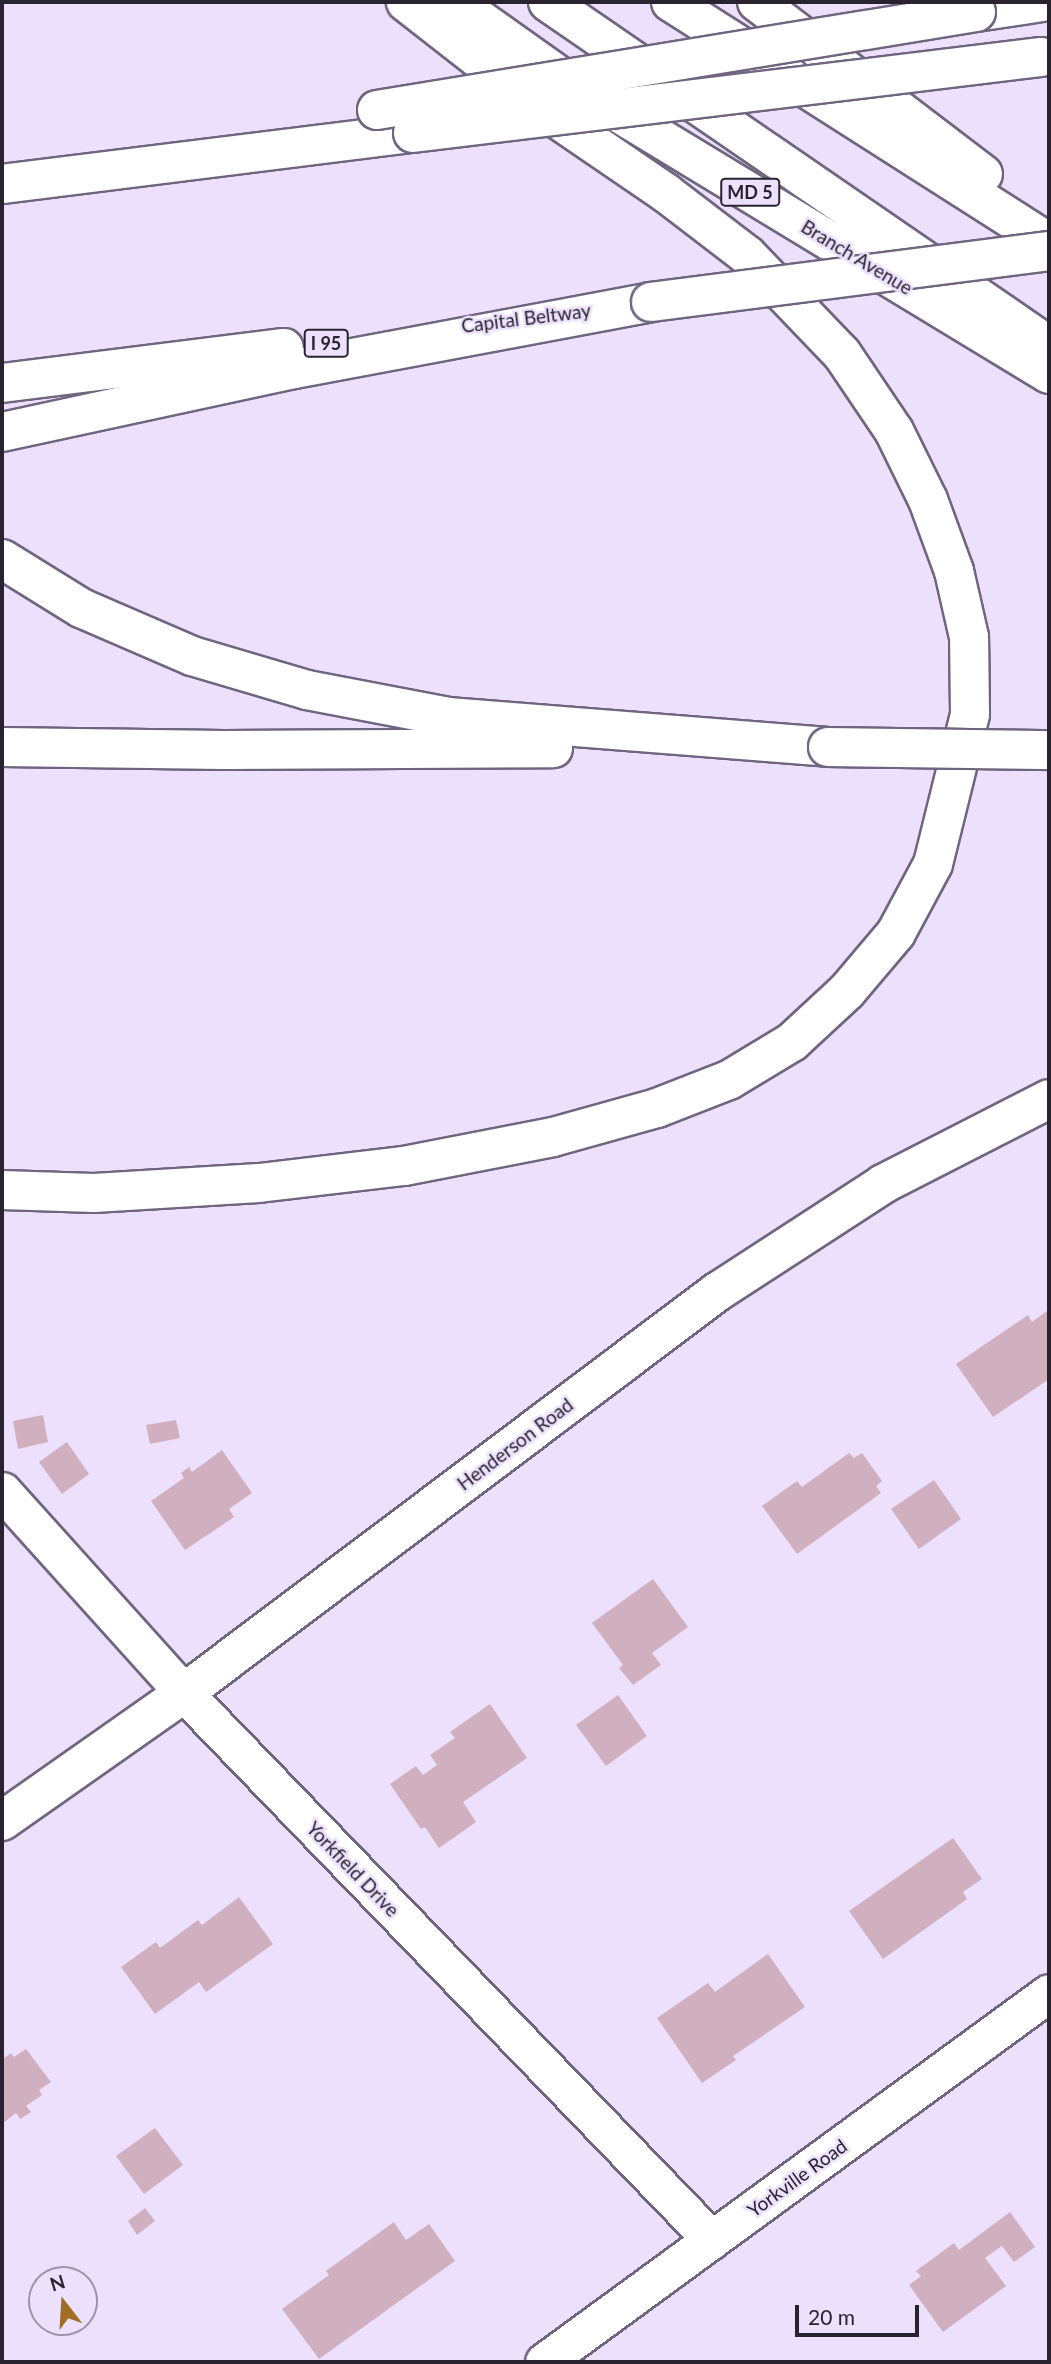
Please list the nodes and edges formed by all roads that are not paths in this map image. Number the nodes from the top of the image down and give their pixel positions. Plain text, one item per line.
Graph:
1 (406, 2) edge
2 (455, 2) edge
3 (548, 2) edge
4 (671, 2) edge
5 (757, 2) edge
6 (1042, 2) edge
7 (1045, 56) edge
8 (2, 170) edge
9 (2, 184) edge
10 (1049, 224) edge
11 (1049, 243) edge
12 (1049, 251) edge
13 (651, 302) junction
14 (1049, 346) edge
15 (1049, 374) edge
16 (2, 383) edge
17 (2, 432) edge
18 (2, 559) edge
19 (2, 747) edge
20 (828, 747) junction
21 (1049, 750) edge
22 (1049, 1099) edge
23 (2, 1190) edge
24 (2, 1491) edge
25 (184, 1693) junction
26 (2, 1821) edge
27 (1049, 1993) edge
28 (712, 2240) junction
29 (544, 2362) edge

1 - 23 main road
2 - 15 main road, Branch Avenue / MD 5
3 - 14 main road
4 - 11 main road
5 - 10 main road
6 - 8 main road, bridge
7 - 9 main road, bridge
12 - 13 main road, Capital Beltway / I 95, bridge
13 - 16 main road, Capital Beltway / I 95
13 - 17 main road
18 - 20 main road
19 - 20 main road
20 - 21 main road, bridge
22 - 25 main road, Henderson Road
24 - 25 street, Yorkfield Drive
25 - 26 main road, Henderson Road
25 - 28 street, Yorkfield Drive
27 - 28 street, Yorkville Road
28 - 29 street, Yorkville Road

